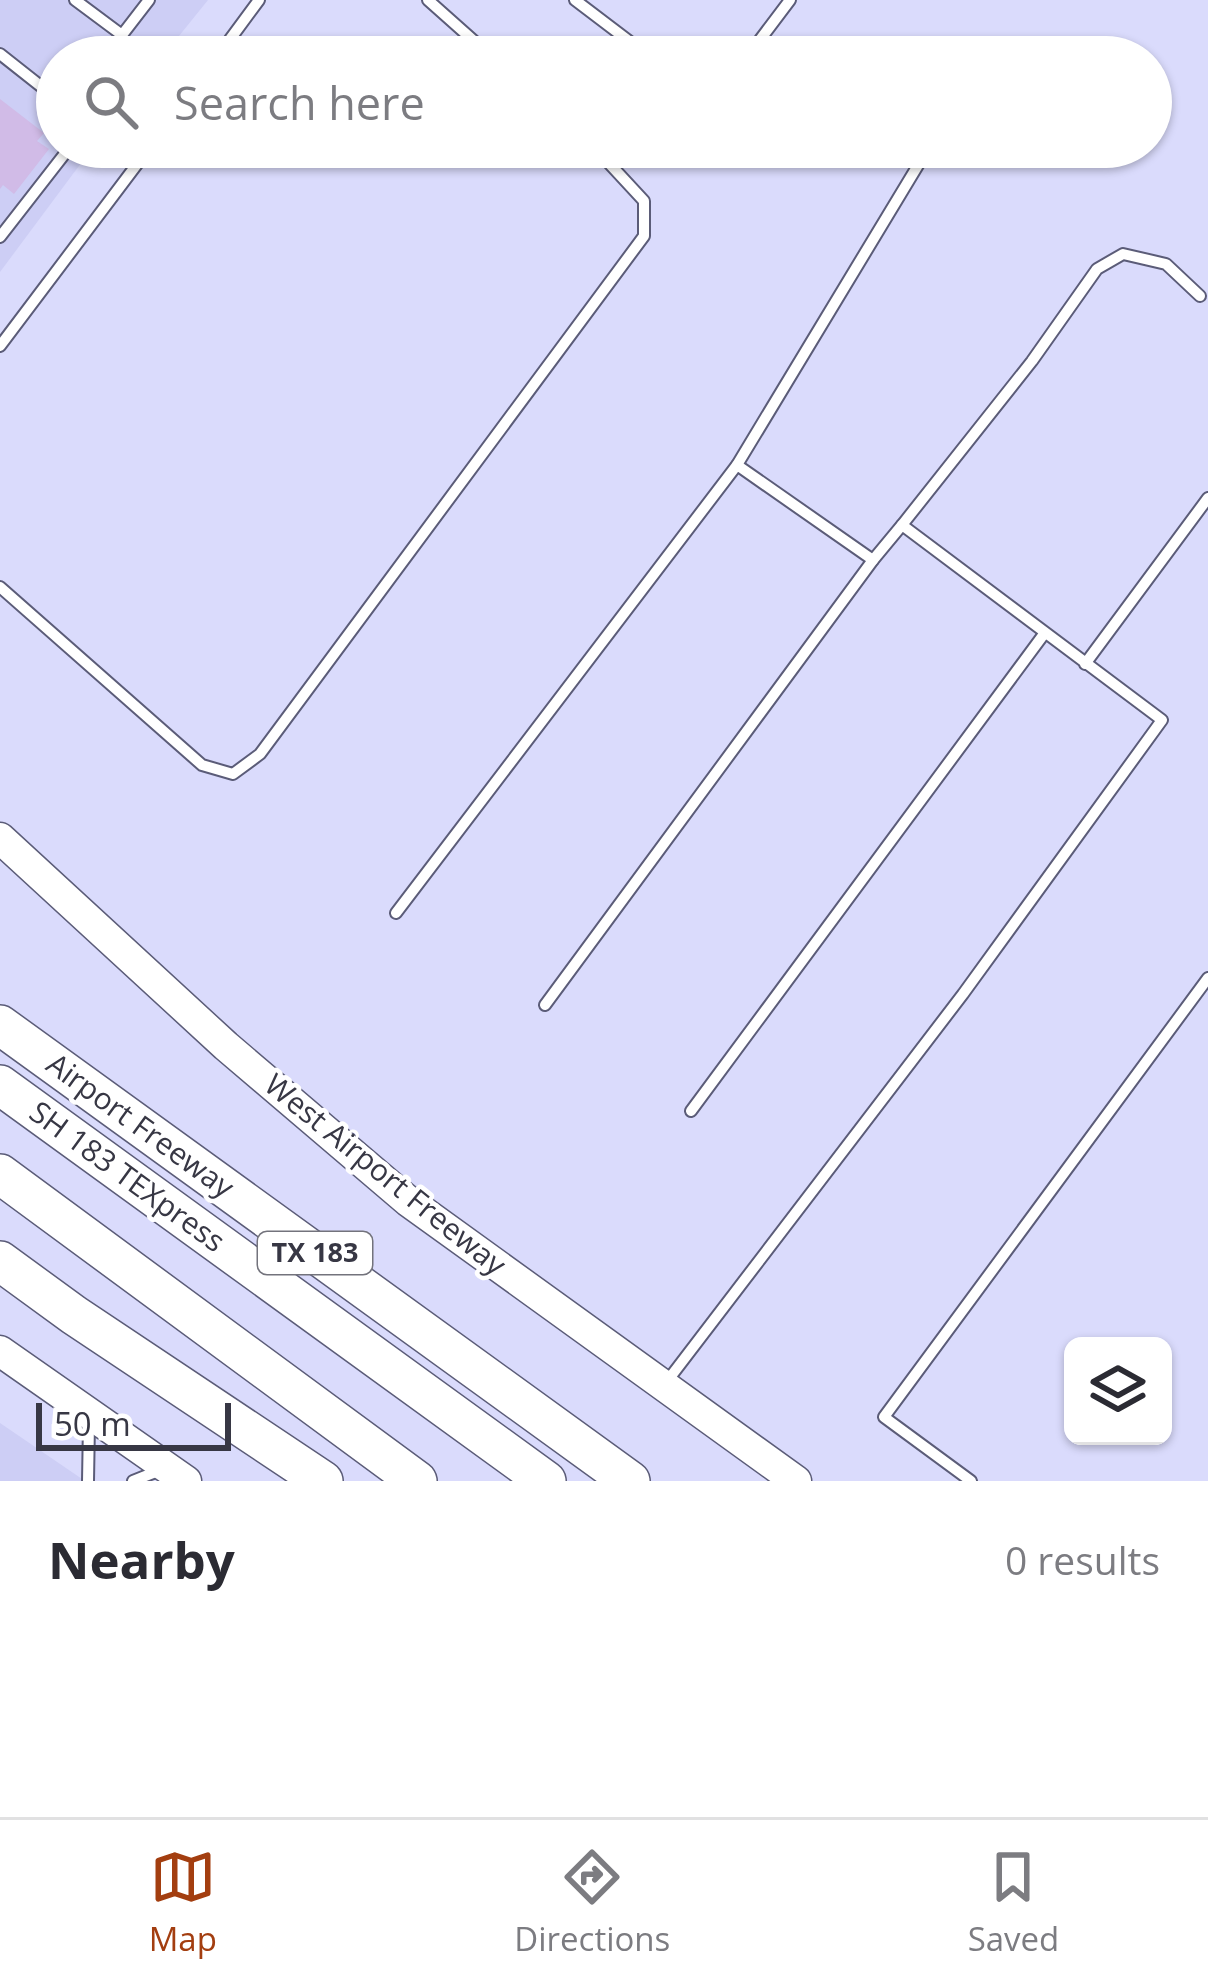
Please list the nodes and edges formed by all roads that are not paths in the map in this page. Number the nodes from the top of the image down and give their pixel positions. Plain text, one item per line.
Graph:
1 (75, 0) edge
2 (149, 0) edge
3 (259, 0) edge
4 (428, 0) edge
5 (575, 0) edge
6 (790, 0) edge
7 (232, 36) edge
8 (468, 36) edge
9 (622, 36) edge
10 (763, 36) edge
11 (0, 54) edge
12 (36, 82) edge
13 (54, 168) edge
14 (134, 168) edge
15 (613, 168) edge
16 (916, 168) edge
17 (0, 237) edge
18 (1200, 296) dead end
19 (0, 346) edge
20 (737, 465) junction
21 (1208, 498) edge
22 (902, 526) junction
23 (873, 560) junction
24 (0, 586) edge
25 (1044, 634) junction
26 (1085, 664) junction
27 (0, 838) edge
28 (396, 914) dead end
29 (1208, 978) edge
30 (545, 1005) dead end
31 (0, 1025) edge
32 (0, 1085) edge
33 (691, 1111) dead end
34 (0, 1113) edge
35 (0, 1174) edge
36 (0, 1261) edge
37 (0, 1352) edge
38 (663, 1387) junction
39 (89, 1413) junction
40 (177, 1474) edge
41 (88, 1481) edge
42 (133, 1481) edge
43 (323, 1481) edge
44 (417, 1481) edge
45 (506, 1481) edge
46 (546, 1481) edge
47 (630, 1481) edge
48 (796, 1481) edge
49 (971, 1481) edge

1 - 2 lane
3 - 7 lane
4 - 8 lane
5 - 9 lane
6 - 10 lane
11 - 12 lane
13 - 17 lane
14 - 19 lane
15 - 24 lane
16 - 20 lane
18 - 22 lane
20 - 23 lane
20 - 28 lane
21 - 26 lane
22 - 23 lane
22 - 25 lane
23 - 30 lane
25 - 26 lane
25 - 33 lane
26 - 38 lane
27 - 38 main road, West Airport Freeway
29 - 49 lane
31 - 47 highway, Airport Freeway / TX 183
32 - 46 highway, SH 183 TEXpress
34 - 45 highway, SH 183 TEXpress
35 - 44 highway
36 - 43 highway
37 - 39 main road
38 - 48 main road, West Airport Freeway
39 - 40 main road
39 - 41 lane
40 - 42 lane

